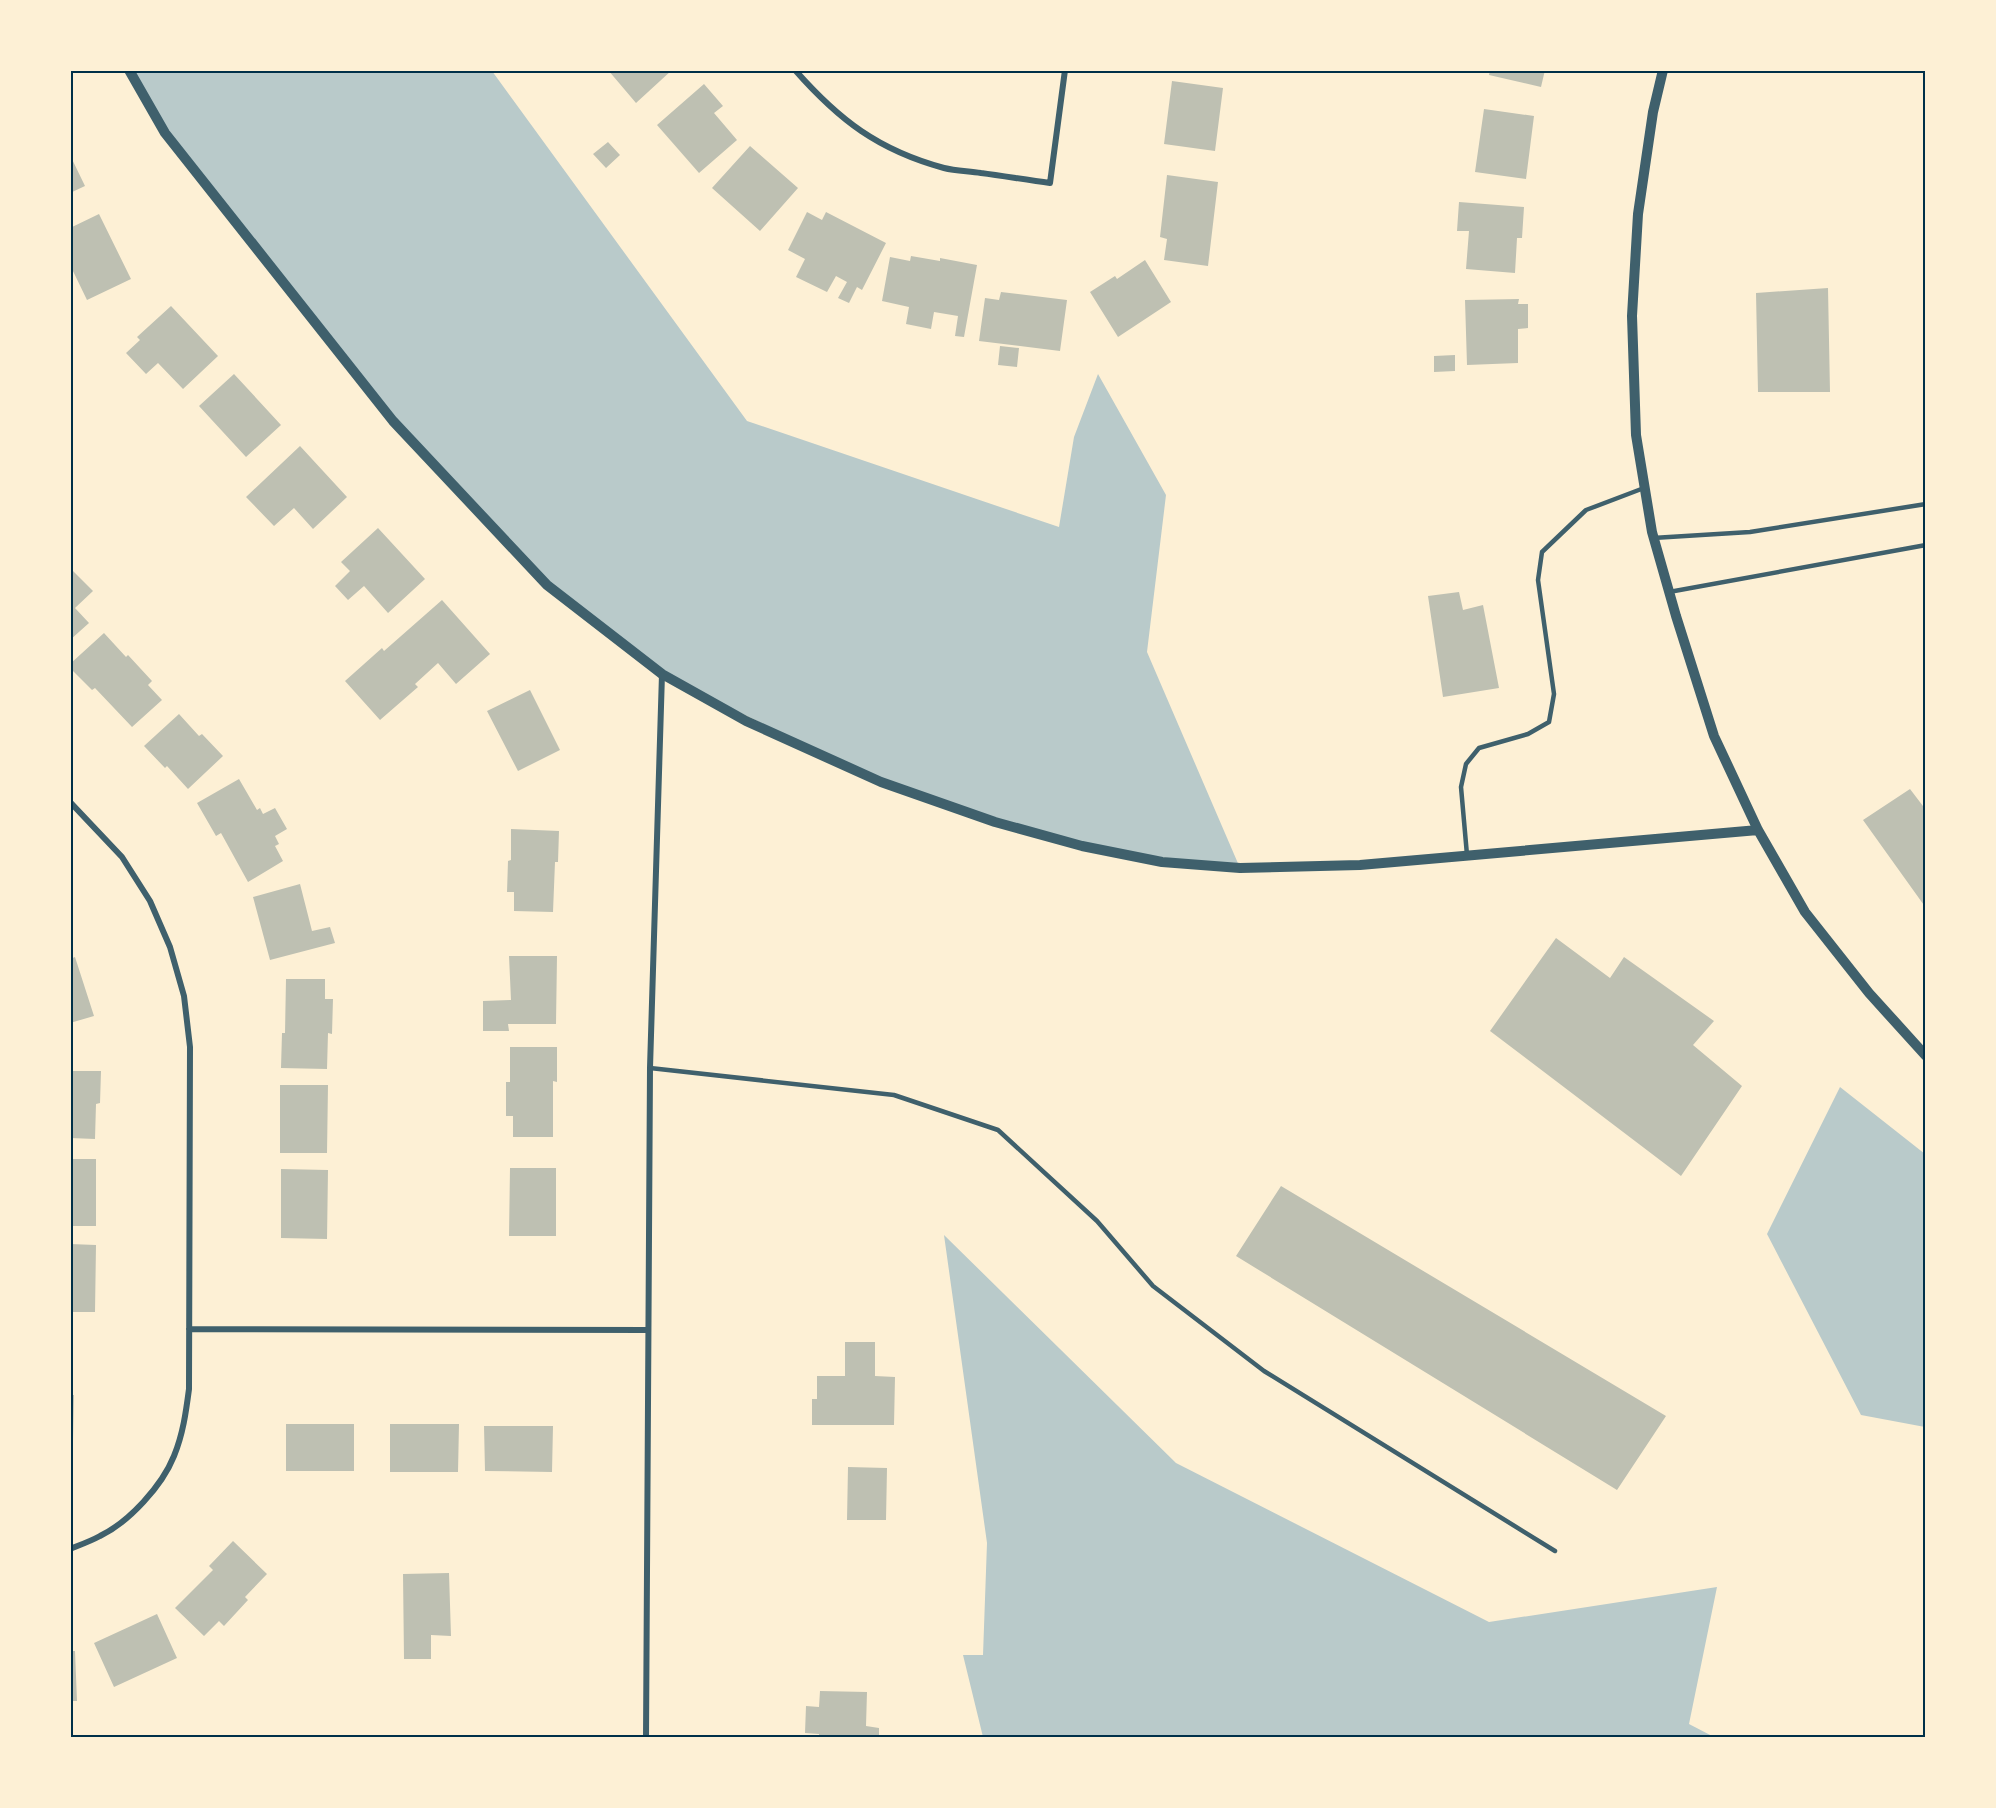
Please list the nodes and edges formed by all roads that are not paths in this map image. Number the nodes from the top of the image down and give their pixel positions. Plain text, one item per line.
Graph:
1 (129, 70) edge
2 (795, 70) edge
3 (1065, 70) edge
4 (1663, 70) edge
5 (1644, 488) junction
6 (1926, 504) edge
7 (1653, 538) junction
8 (1926, 545) edge
9 (1669, 592) junction
10 (662, 674) junction
11 (70, 802) edge
12 (1758, 830) junction
13 (1467, 855) junction
14 (1926, 1056) edge
15 (650, 1068) junction
16 (189, 1329) junction
17 (648, 1330) junction
18 (70, 1549) edge
19 (1555, 1551) dead end
20 (646, 1737) edge

1 - 10 street
2 - 3 street
4 - 5 street
5 - 7 street
5 - 13 lane
6 - 7 lane
7 - 9 street
8 - 9 lane
9 - 12 street
10 - 13 street
10 - 15 street
11 - 16 street
12 - 13 street
12 - 14 street
15 - 17 street
15 - 19 lane
16 - 17 street
16 - 18 street
17 - 20 street

